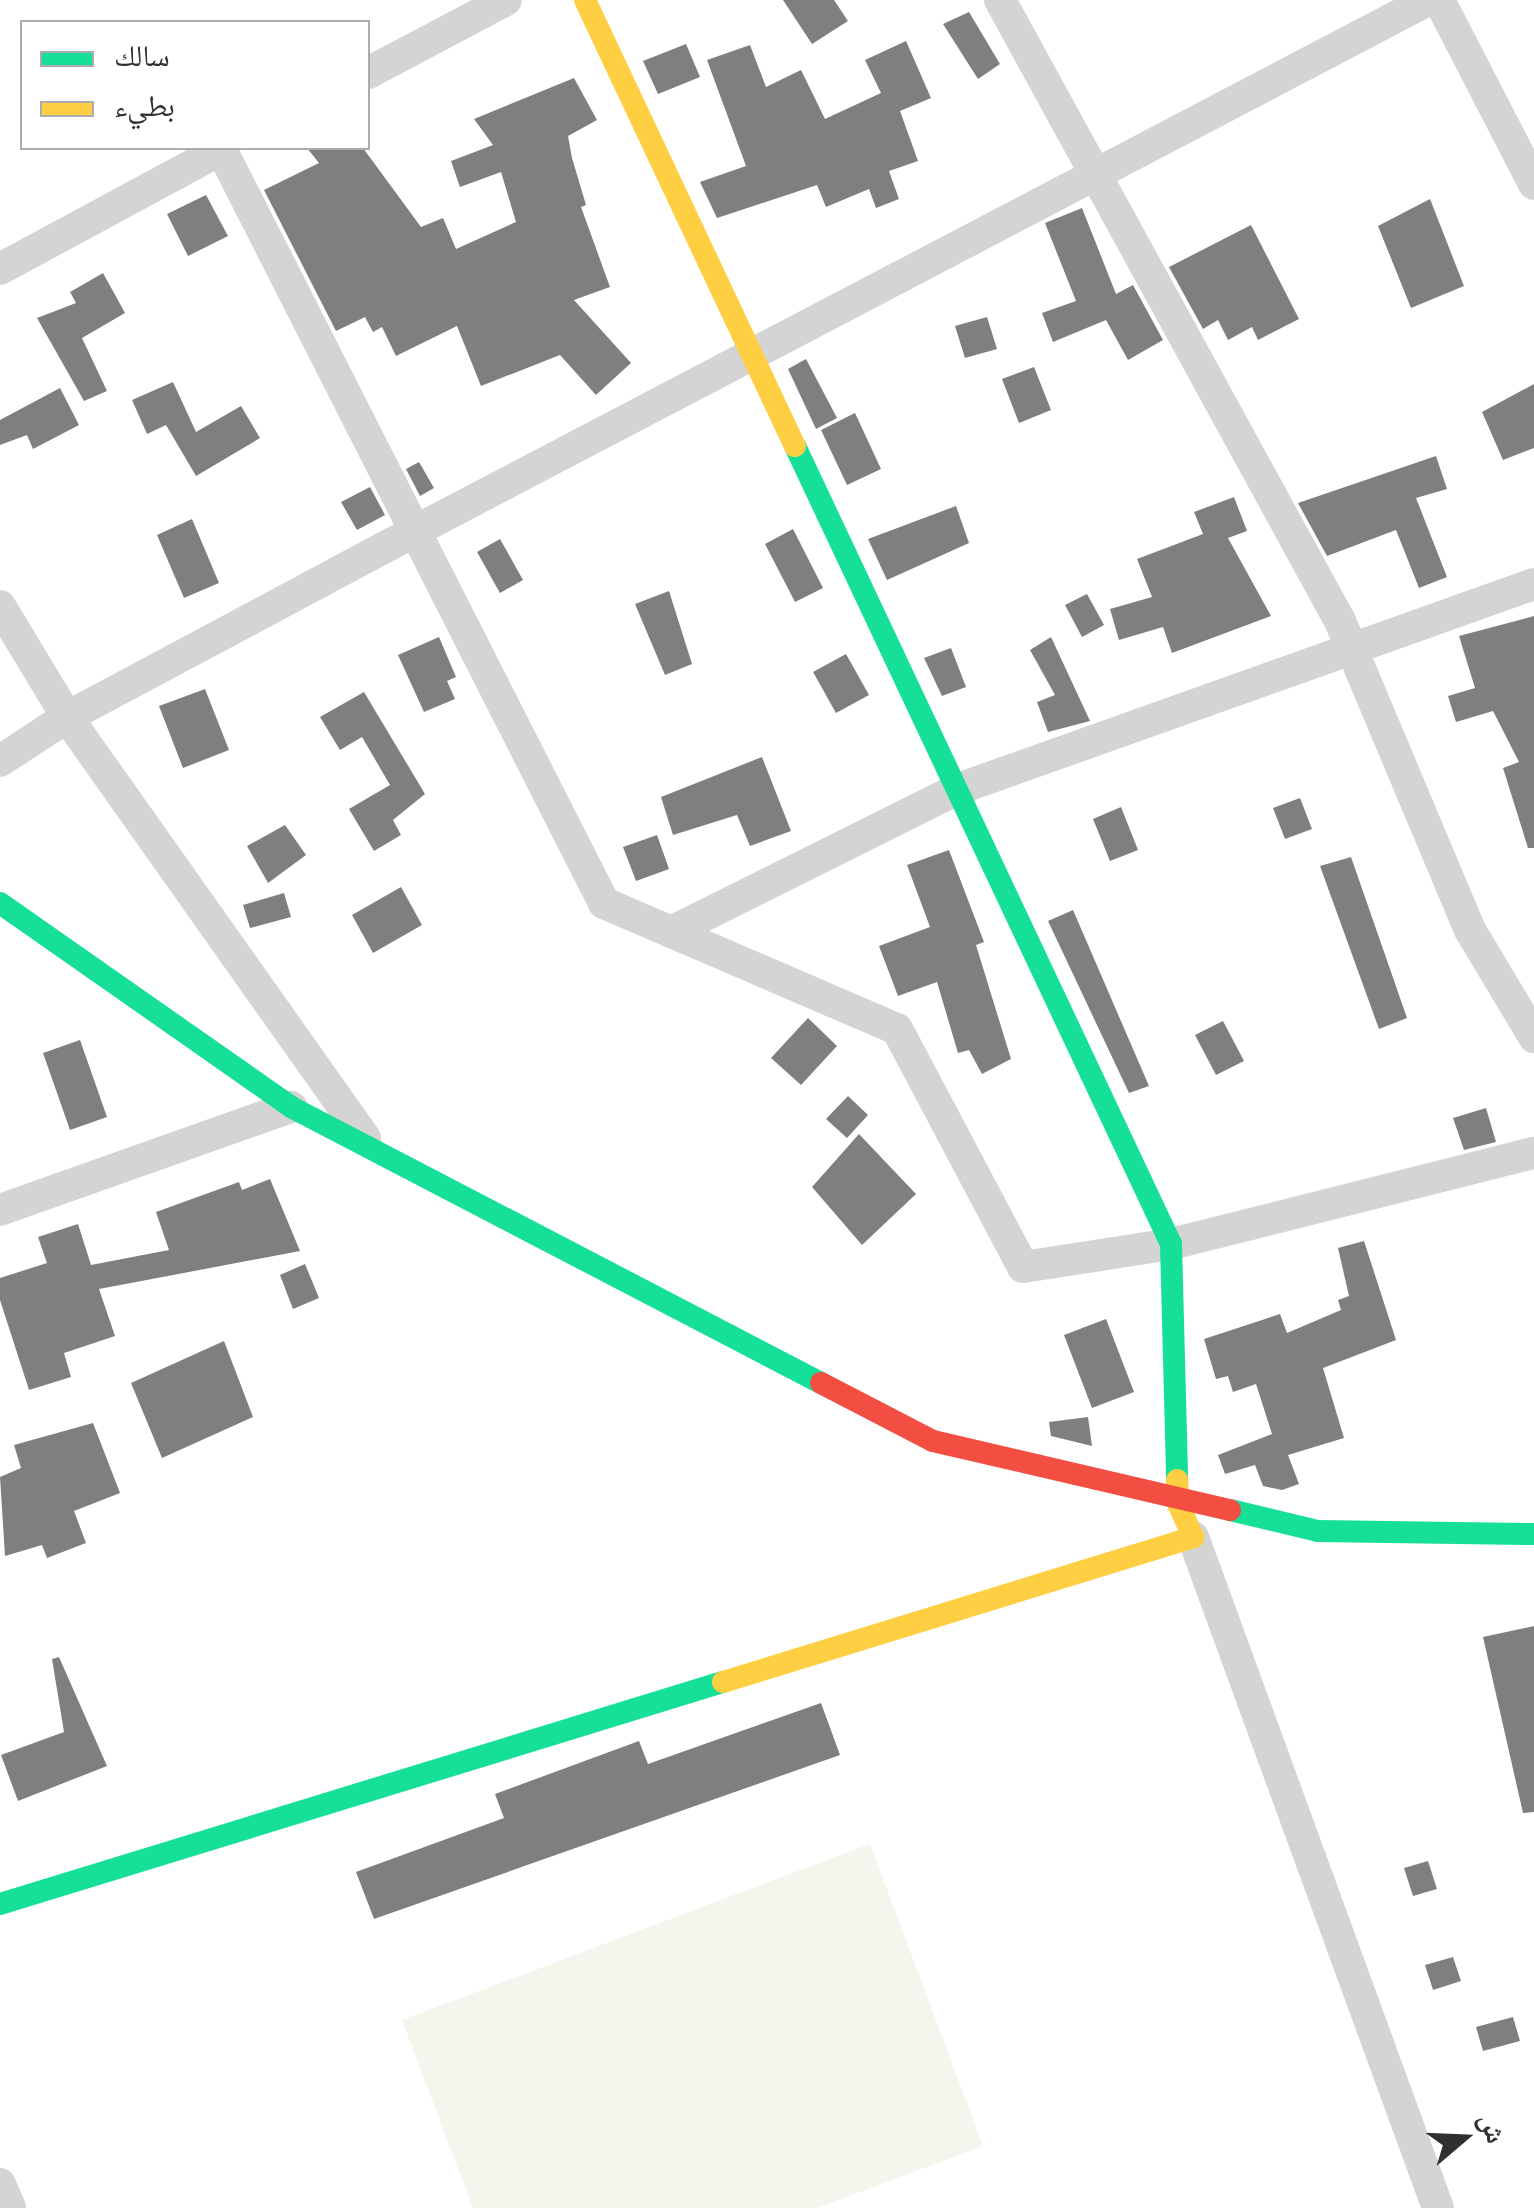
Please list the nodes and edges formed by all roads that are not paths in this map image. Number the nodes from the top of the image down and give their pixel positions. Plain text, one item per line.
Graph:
1 (506, 0) edge
2 (585, 0) edge
3 (1000, 0) edge
4 (1428, 0) edge
5 (1438, 0) edge
6 (370, 71) edge
7 (218, 150) edge
8 (223, 150) edge
9 (1098, 174) junction
10 (1534, 184) edge
11 (0, 269) edge
12 (755, 356) junction
13 (414, 531) junction
14 (1534, 584) edge
15 (0, 606) edge
16 (1352, 649) junction
17 (68, 717) junction
18 (0, 761) edge
19 (958, 790) junction
20 (0, 903) edge
21 (671, 932) junction
22 (1534, 1037) edge
23 (291, 1107) junction
24 (374, 1150) junction
25 (1534, 1153) edge
26 (0, 1210) edge
27 (1171, 1244) junction
28 (1178, 1503) junction
29 (1534, 1534) edge
30 (1193, 1537) junction
31 (0, 1904) edge
32 (0, 2184) edge
33 (10, 2208) edge
34 (1438, 2208) edge

1 - 6 street
2 - 12 main road
3 - 9 street
4 - 9 street
5 - 10 street
7 - 11 street
8 - 13 street
9 - 12 street
9 - 16 street
12 - 13 street
12 - 19 main road
13 - 17 street
13 - 21 street
14 - 16 street
15 - 17 street
16 - 19 street
16 - 22 street
17 - 18 street
17 - 24 street
19 - 21 street
19 - 27 main road
20 - 23 main road
21 - 27 street
23 - 24 main road
23 - 26 street
24 - 28 main road
25 - 27 street
27 - 28 main road
28 - 29 main road
28 - 30 main road
30 - 31 main road
30 - 34 street
32 - 33 street

